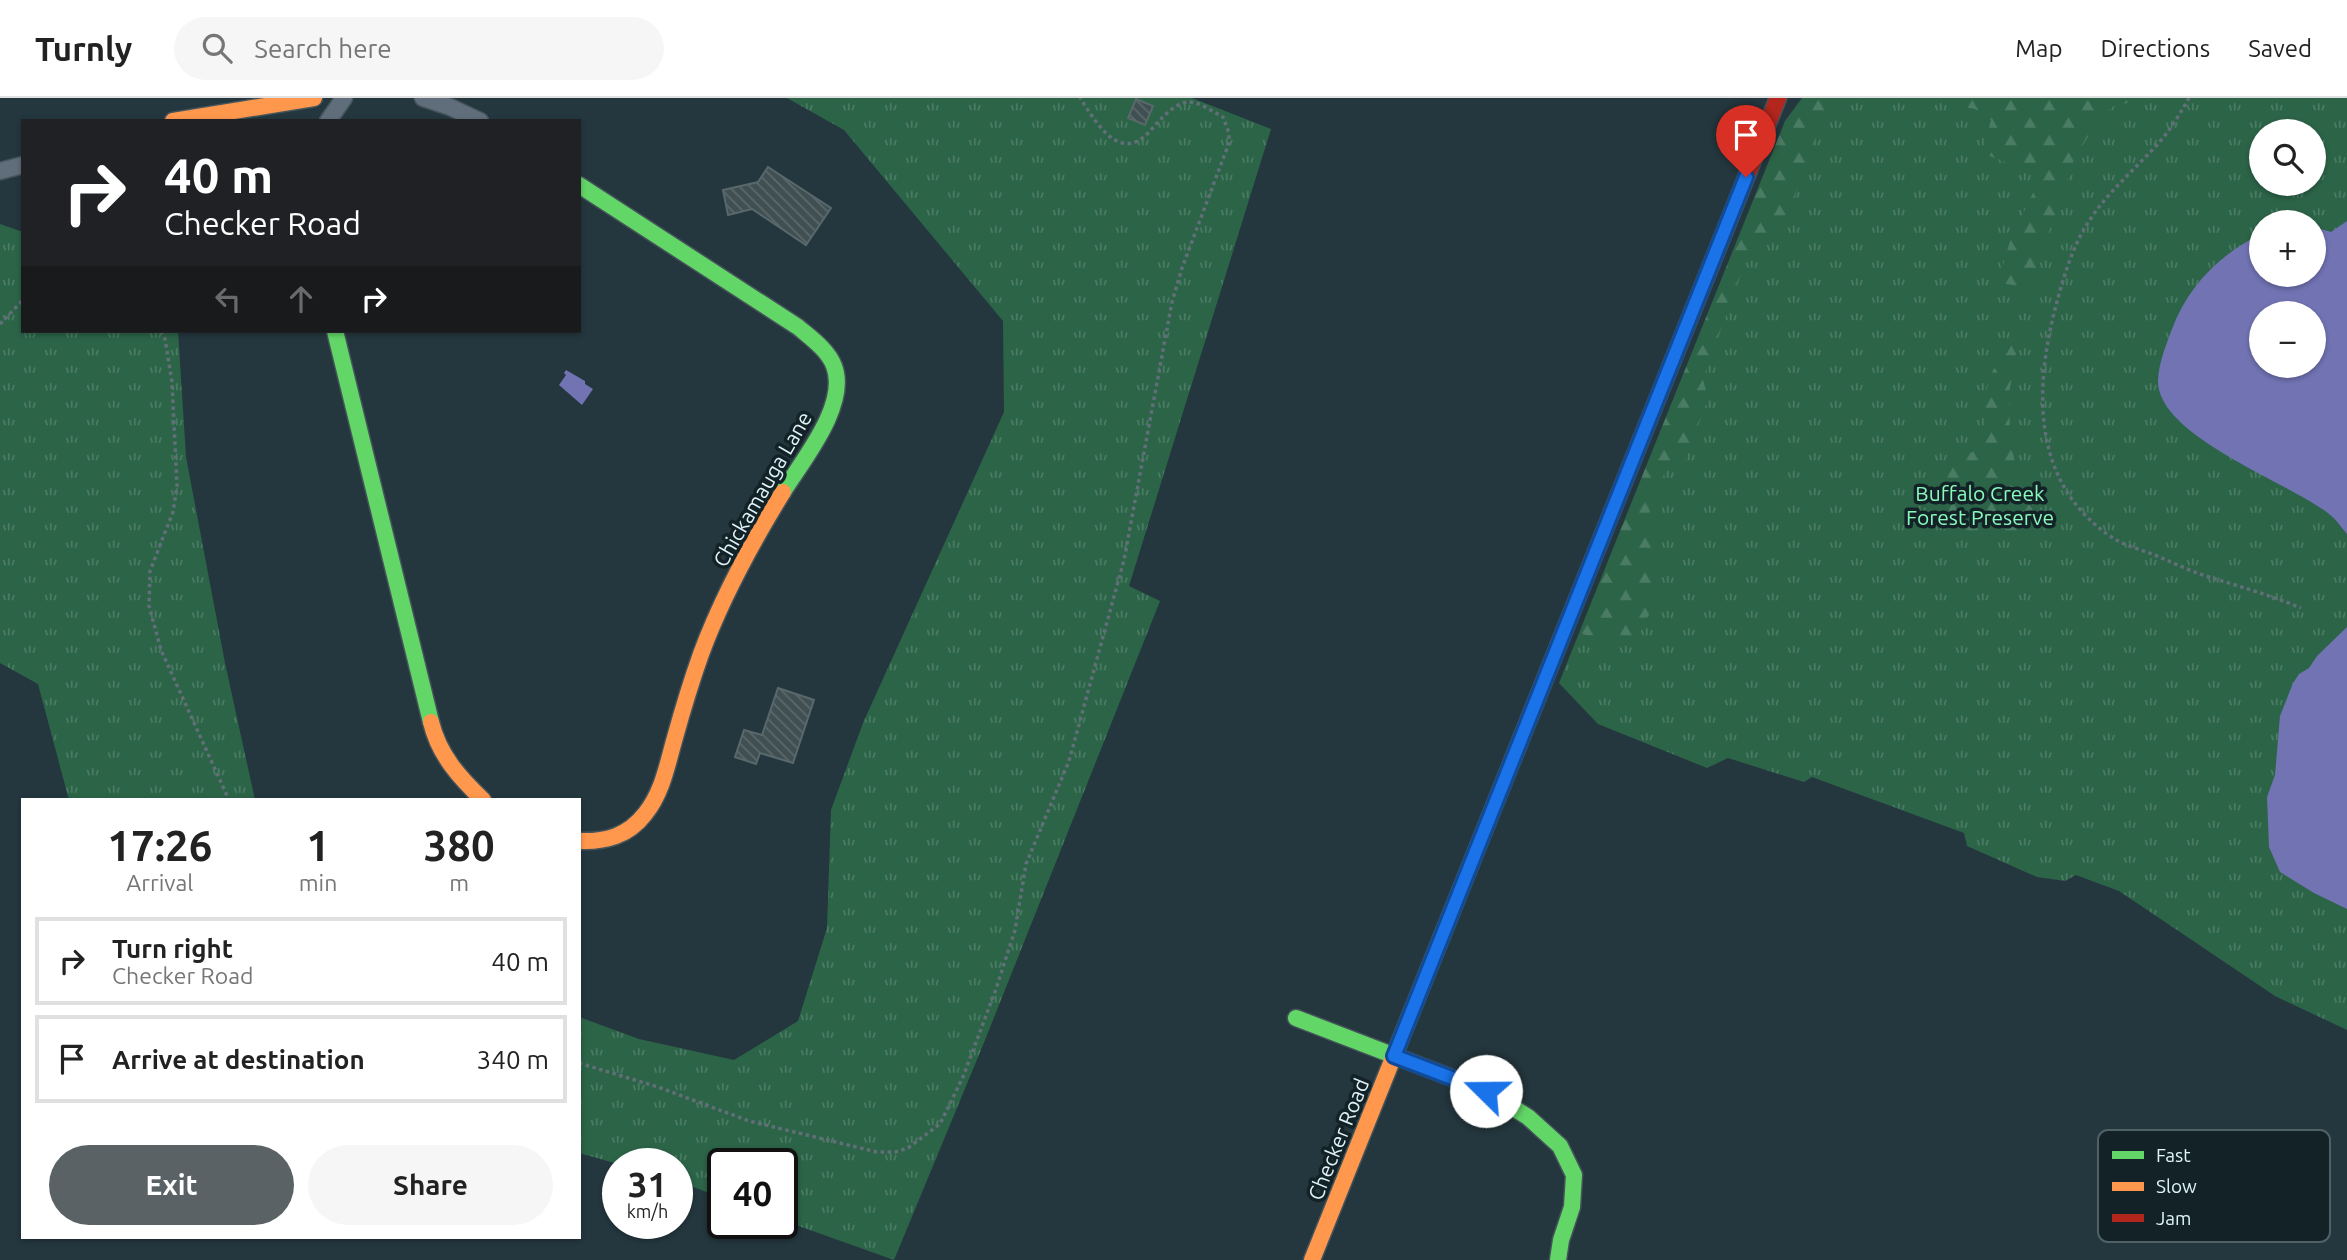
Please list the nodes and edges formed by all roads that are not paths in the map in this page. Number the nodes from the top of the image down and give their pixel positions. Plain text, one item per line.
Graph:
1 (314, 98) edge
2 (344, 98) edge
3 (423, 98) edge
4 (1778, 98) edge
5 (201, 119) edge
6 (329, 119) edge
7 (476, 119) edge
8 (21, 166) edge
9 (0, 171) edge
10 (581, 186) edge
11 (335, 333) edge
12 (481, 798) edge
13 (581, 841) edge
14 (1296, 1018) dead end
15 (1394, 1056) junction
16 (1312, 1260) edge
17 (1558, 1260) edge

1 - 5 street
2 - 6 street
3 - 7 street
4 - 15 street, Checker Road
8 - 9 street
10 - 13 street, Chickamauga Lane
11 - 12 street
14 - 15 street
15 - 16 street, Checker Road
15 - 17 street

